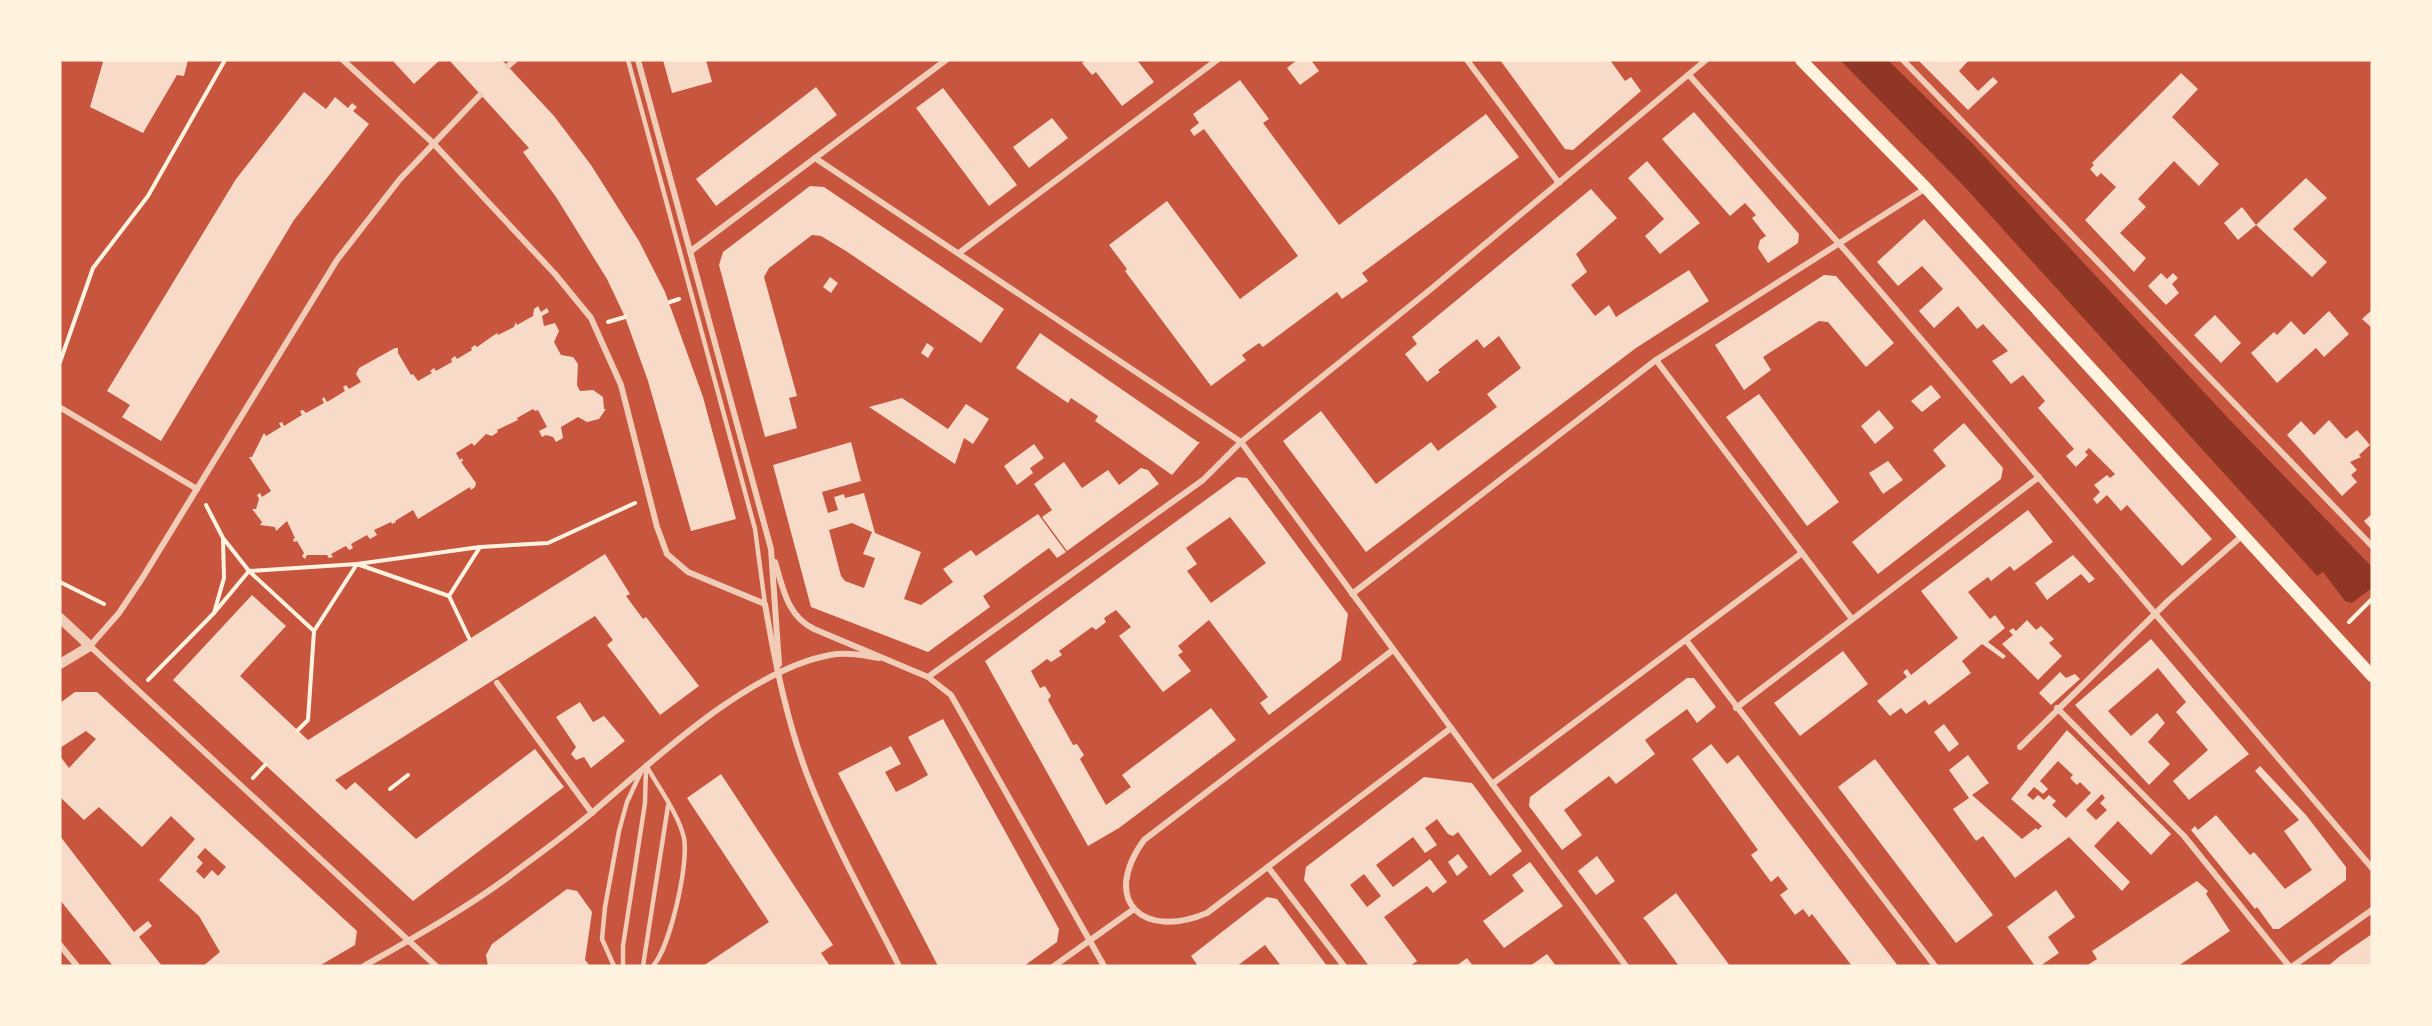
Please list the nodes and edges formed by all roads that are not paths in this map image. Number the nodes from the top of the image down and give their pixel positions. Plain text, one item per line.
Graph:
1 (344, 60) edge
2 (517, 60) edge
3 (638, 60) edge
4 (946, 60) edge
5 (1216, 60) edge
6 (1467, 60) edge
7 (1706, 60) edge
8 (1802, 60) edge
9 (1903, 60) edge
10 (627, 61) edge
11 (508, 66) dead end
12 (1689, 75) junction
13 (480, 95) dead end
14 (433, 143) junction
15 (815, 158) junction
16 (1559, 183) junction
17 (1926, 188) junction
18 (1839, 244) junction
19 (691, 250) junction
20 (959, 253) junction
21 (1656, 360) junction
22 (62, 408) dead end
23 (1241, 442) junction
24 (2039, 477) junction
25 (197, 489) junction
26 (2243, 535) junction
27 (2372, 546) edge
28 (771, 549) junction
29 (1802, 553) junction
30 (1352, 594) junction
31 (765, 604) junction
32 (2156, 613) junction
33 (60, 618) edge
34 (1852, 620) junction
35 (1686, 640) junction
36 (90, 646) junction
37 (1393, 650) junction
38 (879, 658) junction
39 (60, 664) edge
40 (778, 674) junction
41 (2372, 676) edge
42 (928, 677) junction
43 (498, 683) dead end
44 (1736, 708) junction
45 (2057, 708) junction
46 (1451, 728) junction
47 (2020, 747) dead end
48 (646, 765) junction
49 (1492, 784) junction
50 (668, 806) junction
51 (592, 813) junction
52 (1268, 867) junction
53 (2372, 868) edge
54 (1134, 909) junction
55 (2372, 910) edge
56 (1089, 940) junction
57 (409, 942) junction
58 (60, 945) edge
59 (77, 966) edge
60 (364, 966) edge
61 (436, 966) edge
62 (614, 966) edge
63 (623, 966) edge
64 (643, 966) edge
65 (652, 966) edge
66 (899, 966) edge
67 (1054, 966) edge
68 (1104, 966) edge
69 (1344, 966) edge
70 (1626, 966) edge
71 (1935, 966) edge
72 (2291, 966) edge

1 - 14 street
2 - 11 street
3 - 19 street
4 - 15 street
5 - 20 street
6 - 16 street
7 - 12 street
8 - 17 main road
9 - 27 street
10 - 31 lane
12 - 16 street
12 - 18 street
13 - 14 street
14 - 25 street
14 - 31 street
15 - 19 street
15 - 20 street
16 - 23 street
17 - 18 street
17 - 26 main road
18 - 21 street
18 - 24 street
19 - 28 street
20 - 23 street
21 - 29 street
21 - 30 street
22 - 25 street
23 - 30 street
23 - 42 street
24 - 32 street
24 - 34 street
25 - 36 street
26 - 32 street
26 - 41 main road
28 - 38 street
28 - 40 street
29 - 34 street
29 - 35 street
30 - 37 street
31 - 40 street
32 - 45 street
32 - 53 street
33 - 36 street
34 - 44 street
35 - 44 street
35 - 49 street
36 - 39 street
36 - 57 street
37 - 46 street
37 - 54 street
38 - 40 street
38 - 42 street
40 - 48 street
40 - 66 street
42 - 56 street
43 - 51 street
44 - 71 street
45 - 47 street
45 - 72 street
46 - 49 street
46 - 52 street
48 - 50 lane
48 - 51 street
48 - 62 lane
48 - 63 lane
49 - 70 street
50 - 64 lane
50 - 65 lane
51 - 57 street
52 - 54 street
52 - 69 street
54 - 56 street
55 - 72 street
56 - 67 street
56 - 68 street
57 - 60 street
57 - 61 street
58 - 59 street

